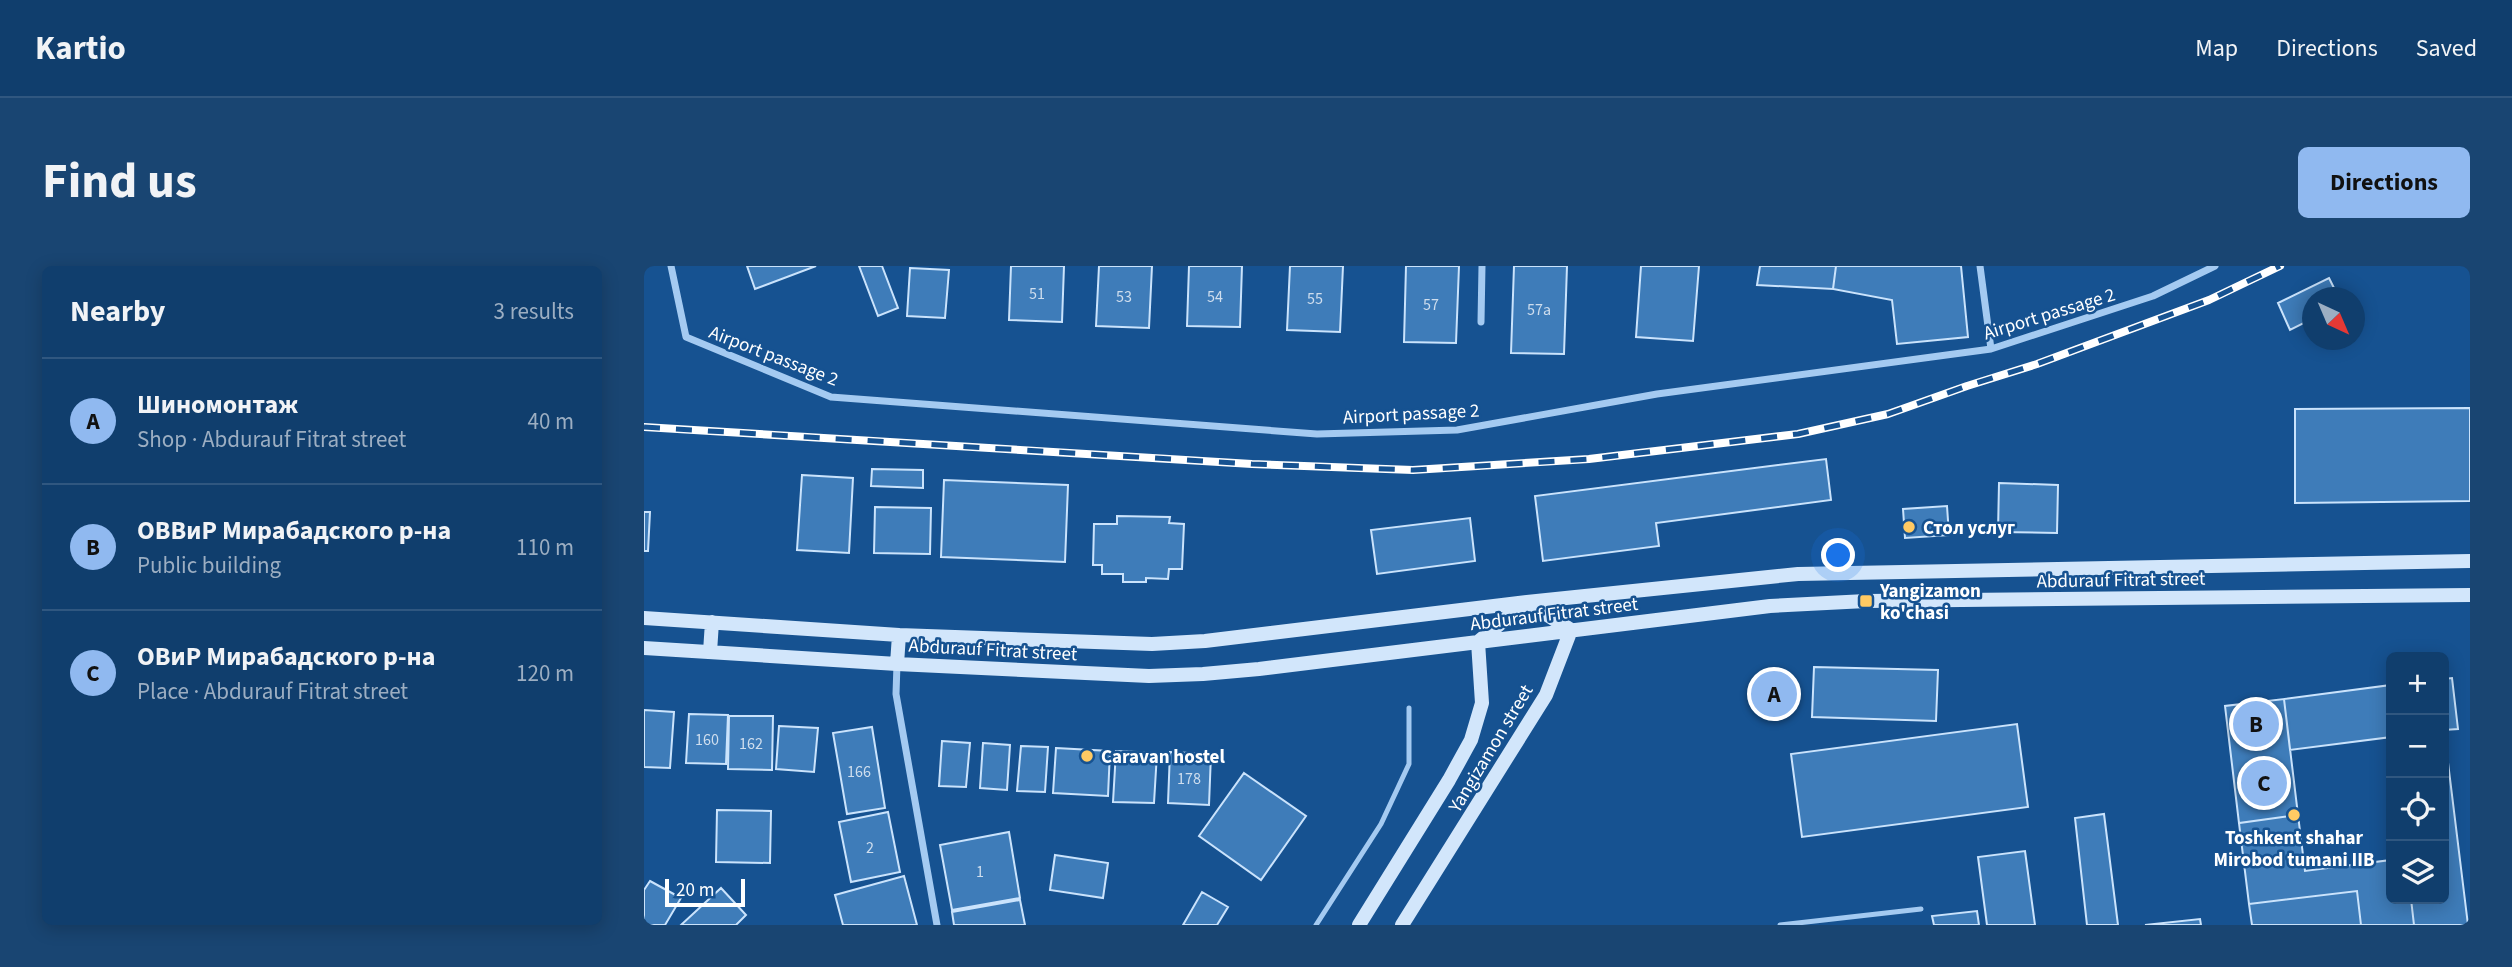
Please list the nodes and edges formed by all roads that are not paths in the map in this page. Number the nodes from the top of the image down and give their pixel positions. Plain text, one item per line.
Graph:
1 (671, 266) edge
2 (1482, 266) edge
3 (1980, 266) edge
4 (2215, 266) edge
5 (1481, 322) dead end
6 (1991, 349) junction
7 (2470, 561) edge
8 (2470, 595) edge
9 (1527, 602) junction
10 (644, 618) edge
11 (712, 622) junction
12 (1571, 631) junction
13 (899, 635) junction
14 (1479, 642) junction
15 (644, 648) edge
16 (710, 652) junction
17 (897, 664) junction
18 (1409, 708) dead end
19 (1921, 909) dead end
20 (937, 925) edge
21 (1315, 925) edge
22 (1359, 925) edge
23 (1402, 925) edge
24 (1780, 925) edge

1 - 6 street, Аirport passage 2
2 - 5 street
3 - 6 street
4 - 6 street, Аirport passage 2
7 - 9 main road, Abdurauf Fitrat street
8 - 12 main road, Abdurauf Fitrat street
9 - 12 main road
9 - 13 main road, Abdurauf Fitrat street
9 - 14 main road
10 - 11 main road, Abdurauf Fitrat street
11 - 13 main road, Abdurauf Fitrat street
11 - 16 main road
12 - 14 main road, Abdurauf Fitrat street
12 - 23 main road, Yangizamon street
13 - 17 main road
14 - 17 main road, Abdurauf Fitrat street
14 - 22 main road, Yangizamon street
15 - 16 main road, Abdurauf Fitrat street
16 - 17 main road, Abdurauf Fitrat street
17 - 20 street
18 - 21 lane
19 - 24 lane

